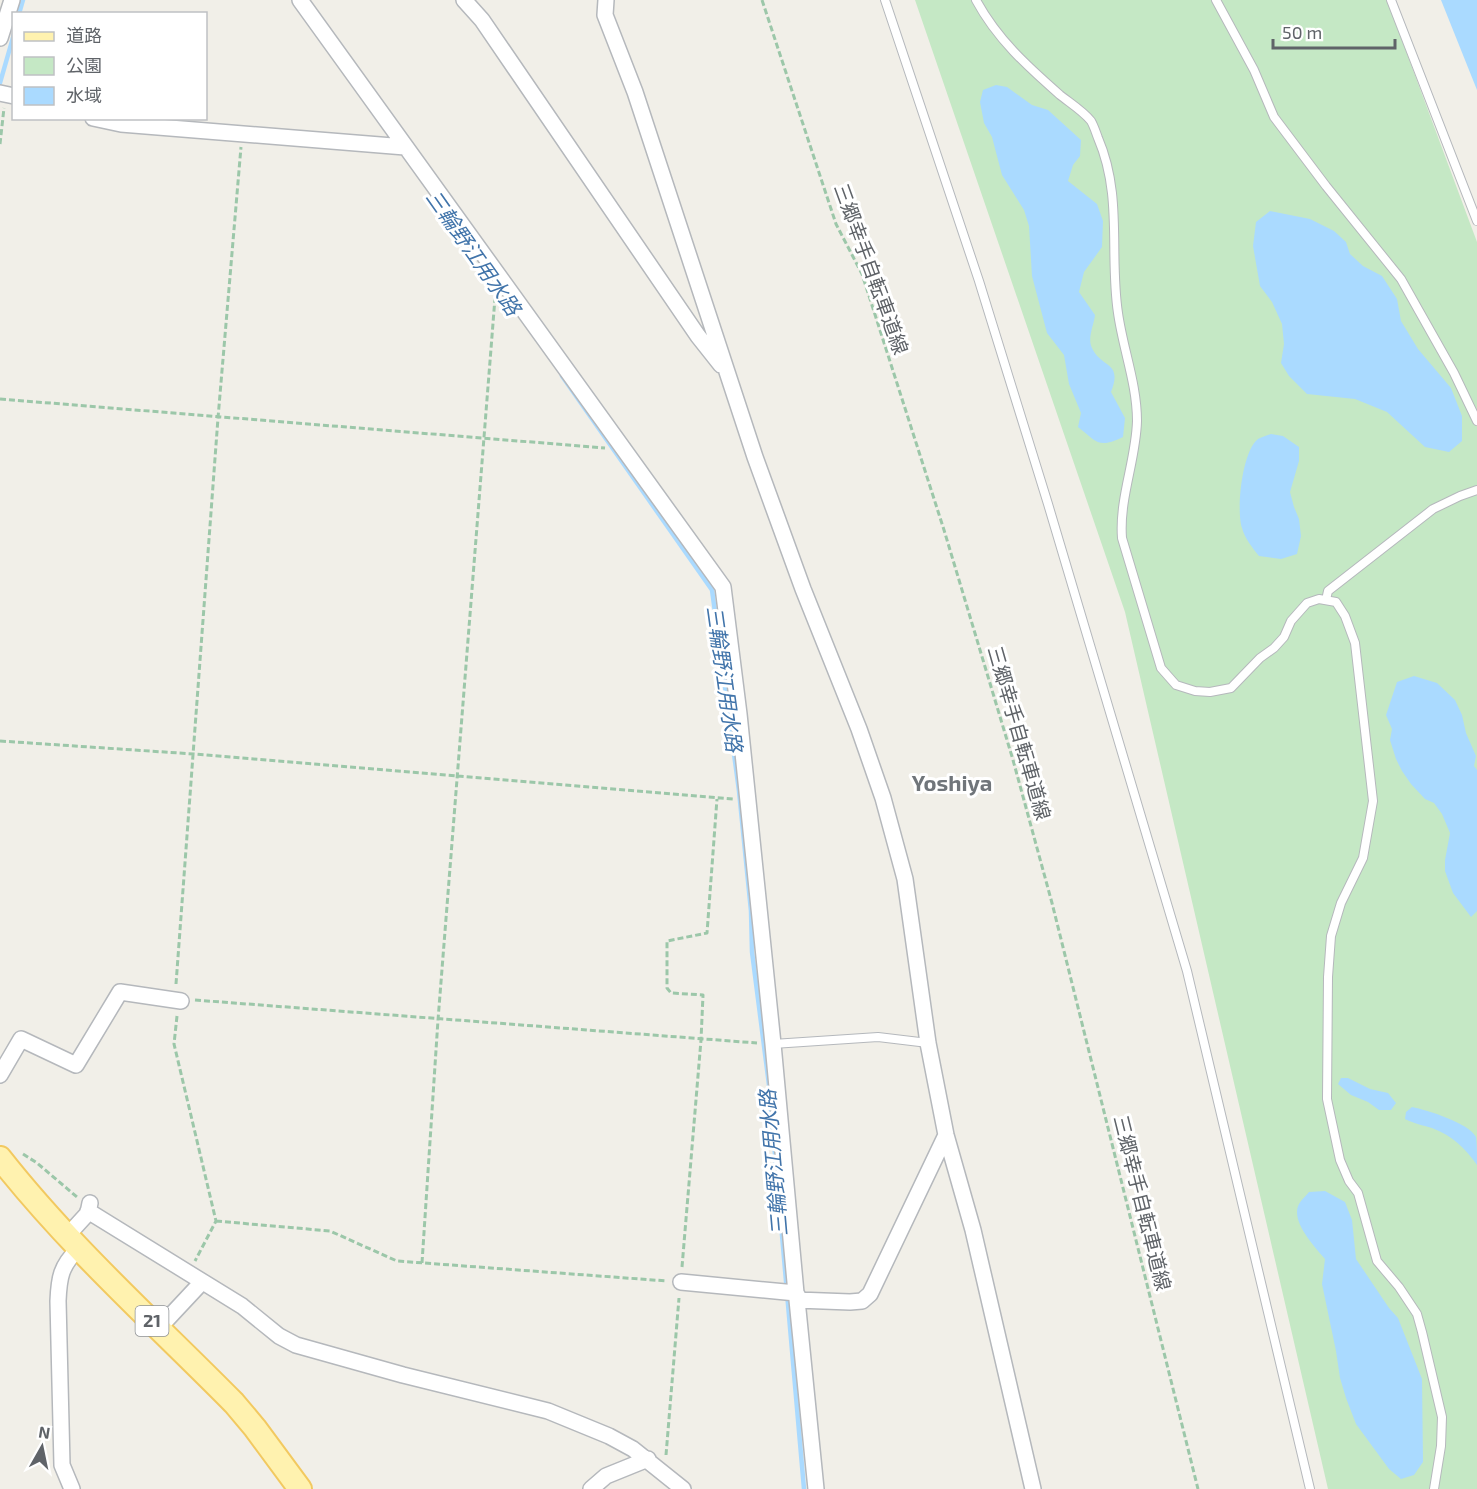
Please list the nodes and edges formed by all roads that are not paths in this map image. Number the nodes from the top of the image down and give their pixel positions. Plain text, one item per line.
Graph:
1 (12, 0) edge
2 (300, 0) edge
3 (464, 0) edge
4 (606, 0) edge
5 (885, 0) edge
6 (976, 0) edge
7 (1216, 0) edge
8 (1391, 0) edge
9 (0, 38) edge
10 (102, 120) edge
11 (405, 147) junction
12 (1477, 221) edge
13 (727, 372) junction
14 (1477, 421) edge
15 (1477, 490) edge
16 (1326, 600) junction
17 (178, 1001) road end
18 (928, 1042) junction
19 (773, 1044) junction
20 (0, 1075) edge
21 (946, 1135) junction
22 (11, 1156) edge
23 (73, 1243) junction
24 (195, 1277) junction
25 (681, 1282) road end
26 (798, 1296) junction
27 (159, 1328) junction
28 (648, 1459) junction
29 (72, 1489) edge
30 (300, 1489) edge
31 (591, 1489) edge
32 (683, 1489) edge
33 (816, 1489) edge
34 (1033, 1489) edge
35 (1310, 1489) edge
36 (1434, 1489) edge

1 - 9 street
2 - 11 street
3 - 13 street
4 - 13 street
5 - 35 lane
6 - 16 lane
7 - 14 lane
8 - 12 lane
10 - 11 street
11 - 19 street
13 - 18 street
15 - 16 lane
16 - 36 lane
17 - 20 street
18 - 19 lane
18 - 21 street
19 - 26 street
21 - 26 street
21 - 34 street
22 - 23 main road, 21
23 - 24 street
23 - 27 main road, 21
23 - 29 street
24 - 27 street
24 - 28 street
25 - 26 street
26 - 33 street
27 - 30 main road, 21
28 - 31 street
28 - 32 street

